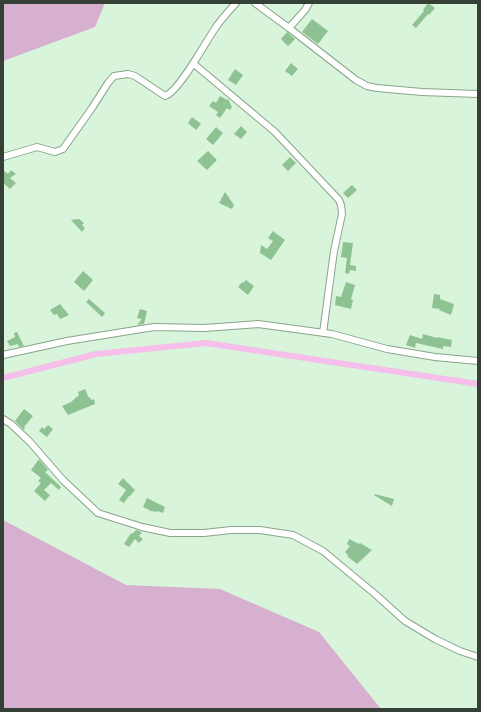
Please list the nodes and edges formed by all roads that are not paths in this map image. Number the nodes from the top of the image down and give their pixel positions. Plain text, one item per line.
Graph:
1 (236, 3) edge
2 (255, 3) edge
3 (309, 3) edge
4 (289, 28) junction
5 (194, 64) junction
6 (478, 94) edge
7 (3, 157) edge
8 (323, 333) junction
9 (3, 355) edge
10 (478, 361) edge
11 (3, 419) edge
12 (478, 657) edge

1 - 5 street
2 - 4 street
3 - 4 street
4 - 6 street
5 - 7 street
5 - 8 street
8 - 9 street
8 - 10 street
11 - 12 street

